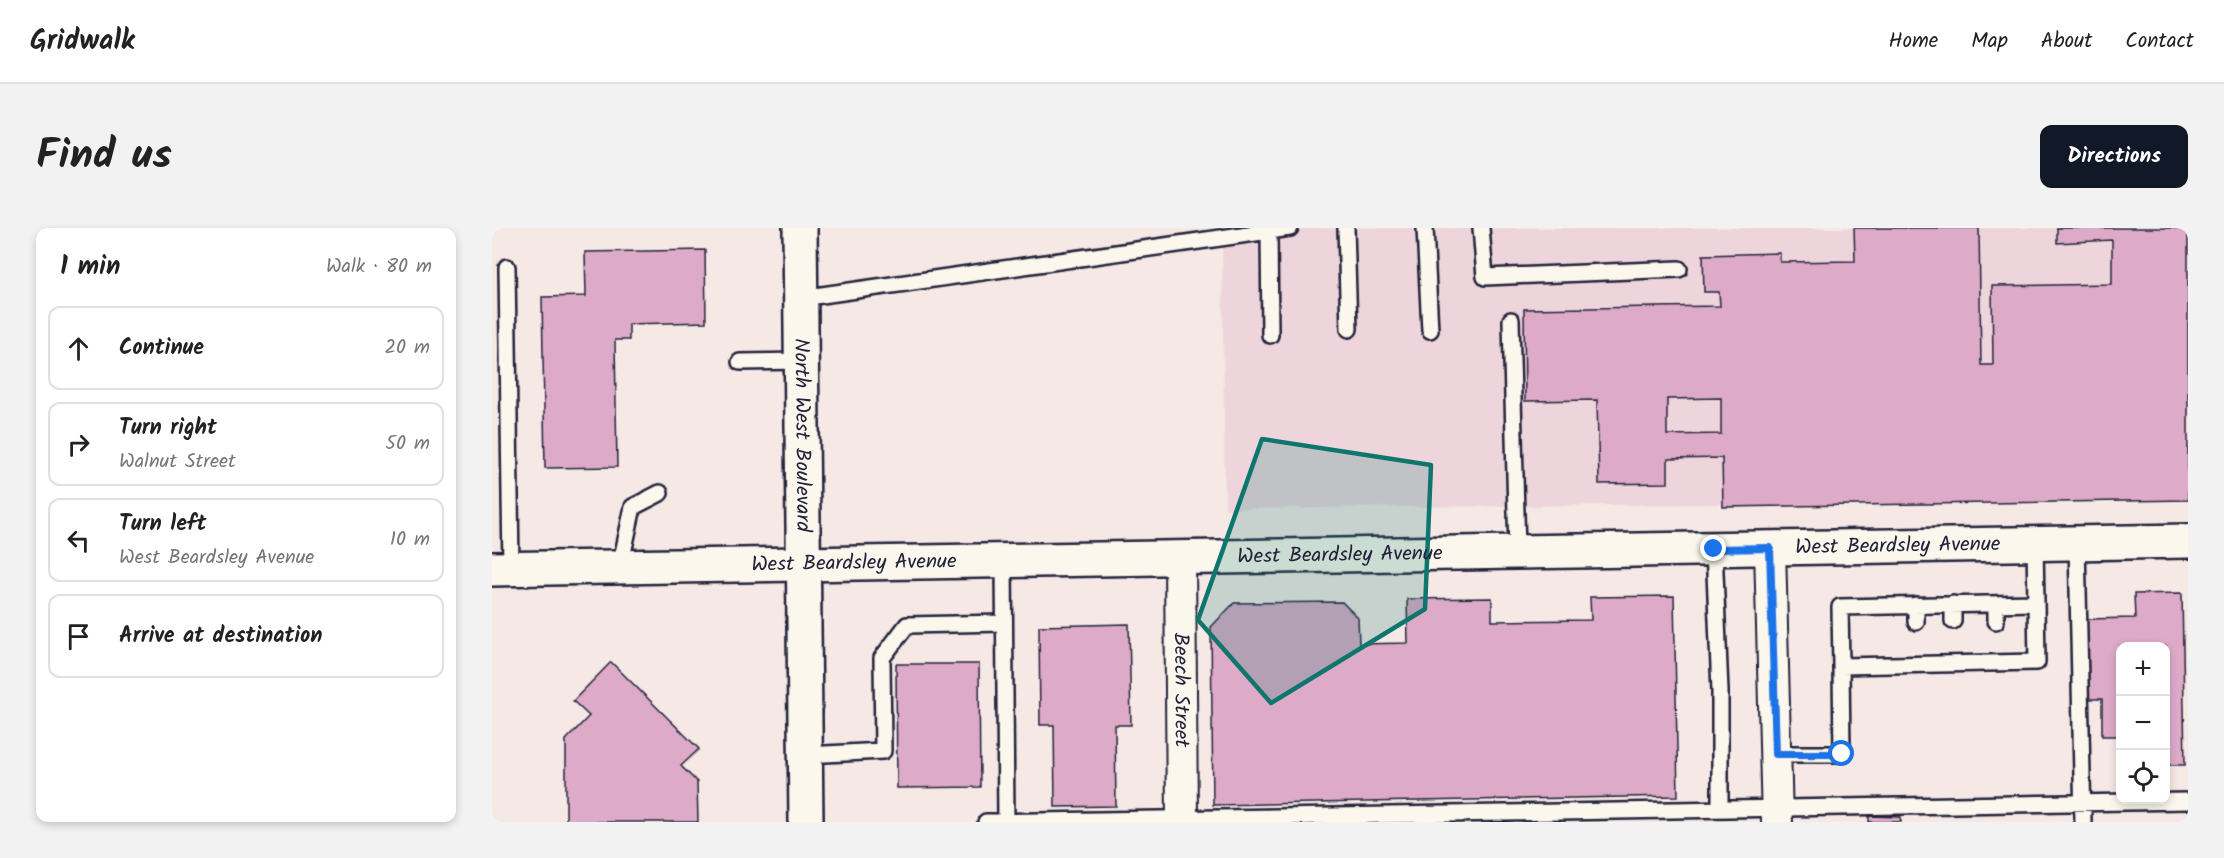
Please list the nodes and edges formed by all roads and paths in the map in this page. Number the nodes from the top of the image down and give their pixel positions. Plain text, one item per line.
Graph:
1 (801, 228) edge
2 (1290, 228) edge
3 (1346, 228) edge
4 (1425, 228) edge
5 (1481, 228) edge
6 (1269, 231) junction
7 (507, 267) dead end
8 (1678, 269) dead end
9 (801, 298) junction
10 (1510, 320) dead end
11 (1349, 329) dead end
12 (1430, 330) dead end
13 (1270, 335) dead end
14 (801, 361) junction
15 (740, 362) dead end
16 (660, 493) dead end
17 (2188, 541) edge
18 (2077, 543) junction
19 (2035, 544) junction
20 (1770, 548) junction
21 (1714, 549) junction
22 (1517, 552) junction
23 (1180, 558) junction
24 (1004, 561) junction
25 (804, 563) junction
26 (620, 567) junction
27 (501, 569) edge
28 (2036, 603) junction
29 (1953, 604) junction
30 (1996, 604) junction
31 (1916, 605) junction
32 (1953, 621) dead end
33 (1996, 621) dead end
34 (1916, 622) dead end
35 (1004, 623) junction
36 (1954, 648) dead end
37 (1954, 664) junction
38 (1841, 666) junction
39 (1776, 754) junction
40 (806, 755) junction
41 (2188, 801) edge
42 (2083, 803) junction
43 (1720, 809) junction
44 (1777, 815) edge
45 (1182, 820) edge
46 (806, 822) edge
47 (986, 822) edge
48 (1006, 822) edge
49 (2083, 822) edge

1 - 9 main road, North West Boulevard
2 - 6 lane
3 - 11 lane
4 - 12 lane
5 - 8 lane
6 - 9 lane
6 - 13 lane
7 - 27 lane
9 - 14 main road, North West Boulevard
10 - 22 lane
14 - 15 lane
14 - 25 main road, North West Boulevard
16 - 26 lane
17 - 18 main road, West Beardsley Avenue
18 - 19 main road, West Beardsley Avenue
18 - 42 lane
19 - 20 main road, West Beardsley Avenue
19 - 28 lane
20 - 21 main road, West Beardsley Avenue
20 - 39 street
21 - 22 main road, West Beardsley Avenue
21 - 43 lane
22 - 23 main road, West Beardsley Avenue
23 - 24 main road, West Beardsley Avenue
23 - 45 street, Beech Street
24 - 25 main road, West Beardsley Avenue
24 - 35 lane
25 - 26 main road, West Beardsley Avenue
25 - 40 main road, North West Boulevard
26 - 27 main road, West Beardsley Avenue
28 - 30 lane
28 - 37 lane
29 - 30 lane
29 - 31 lane
29 - 32 lane
30 - 33 lane
31 - 34 lane
31 - 38 lane
35 - 40 lane
35 - 48 lane
36 - 37 lane
37 - 38 lane
38 - 39 lane
39 - 44 street
40 - 46 main road, North West Boulevard
41 - 42 lane
42 - 44 lane
42 - 49 lane
43 - 44 lane
43 - 45 lane
45 - 48 lane
47 - 48 lane

